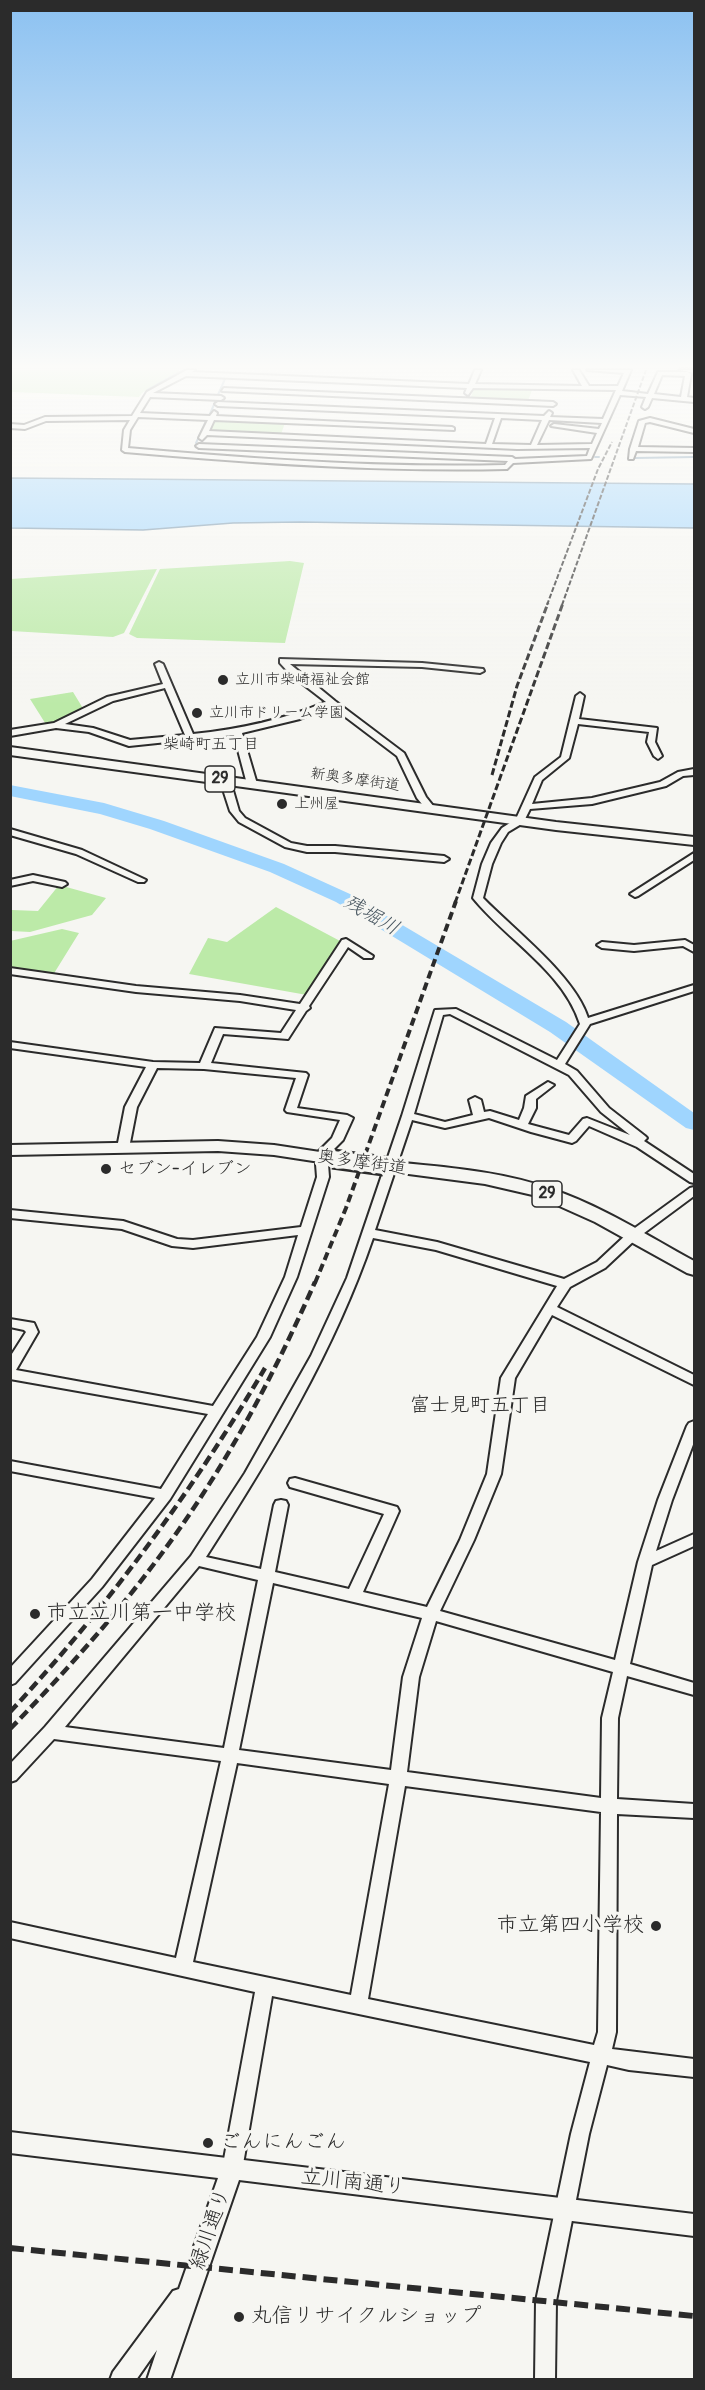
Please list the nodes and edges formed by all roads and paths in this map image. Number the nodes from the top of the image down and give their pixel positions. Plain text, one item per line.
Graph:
1 (159, 664) dead end
2 (480, 671) dead end
3 (168, 686) junction
4 (580, 696) dead end
5 (332, 703) junction
6 (574, 721) junction
7 (56, 725) junction
8 (237, 732) junction
9 (10, 733) edge
10 (190, 737) junction
11 (10, 751) edge
12 (658, 756) dead end
13 (694, 772) edge
14 (225, 780) junction
15 (252, 784) junction
16 (429, 807) junction
17 (526, 807) junction
18 (520, 821) junction
19 (10, 832) edge
20 (694, 841) edge
21 (694, 856) edge
22 (444, 859) dead end
23 (141, 880) dead end
24 (10, 883) edge
25 (62, 884) dead end
26 (635, 894) dead end
27 (602, 945) dead end
28 (694, 946) edge
29 (368, 956) dead end
30 (10, 971) edge
31 (694, 988) edge
32 (305, 1008) junction
33 (586, 1023) junction
34 (10, 1045) edge
35 (562, 1061) junction
36 (153, 1065) junction
37 (204, 1066) junction
38 (548, 1085) dead end
39 (475, 1100) dead end
40 (408, 1116) junction
41 (479, 1116) junction
42 (522, 1125) junction
43 (123, 1148) junction
44 (10, 1150) edge
45 (329, 1159) junction
46 (387, 1166) junction
47 (678, 1168) junction
48 (694, 1179) edge
49 (694, 1191) edge
50 (10, 1214) edge
51 (306, 1230) junction
52 (368, 1233) junction
53 (632, 1236) junction
54 (694, 1269) edge
55 (565, 1284) junction
56 (550, 1309) junction
57 (10, 1323) edge
58 (10, 1369) edge
59 (10, 1374) edge
60 (694, 1380) edge
61 (216, 1412) junction
62 (694, 1426) edge
63 (10, 1466) edge
64 (295, 1483) dead end
65 (165, 1495) junction
66 (281, 1505) dead end
67 (694, 1540) edge
68 (196, 1560) junction
69 (645, 1562) junction
70 (266, 1574) junction
71 (354, 1595) junction
72 (431, 1614) junction
73 (620, 1666) junction
74 (10, 1679) edge
75 (694, 1689) edge
76 (51, 1732) junction
77 (230, 1757) junction
78 (10, 1775) edge
79 (398, 1779) junction
80 (608, 1806) junction
81 (694, 1811) edge
82 (10, 1930) edge
83 (183, 1968) junction
84 (265, 1986) junction
85 (358, 2004) junction
86 (599, 2055) junction
87 (694, 2068) edge
88 (10, 2142) edge
89 (232, 2170) junction
90 (564, 2207) junction
91 (694, 2225) edge
92 (190, 2288) junction
93 (121, 2379) edge
94 (158, 2379) edge
95 (545, 2379) edge

1 - 3 street
2 - 5 street
3 - 7 street
3 - 10 street
4 - 6 street
5 - 8 street
5 - 16 street
6 - 12 street
6 - 17 street
7 - 9 street
7 - 10 street
8 - 10 street
8 - 15 street
11 - 14 main road, 新奥多摩街道 / 29
13 - 17 street
14 - 15 main road, 新奥多摩街道 / 29
14 - 22 street
15 - 16 main road, 新奥多摩街道 / 29
16 - 18 main road, 新奥多摩街道 / 29
17 - 18 street
18 - 20 main road, 新奥多摩街道 / 29
18 - 33 street
19 - 23 street
21 - 26 street
24 - 25 street
27 - 28 street
29 - 32 street
30 - 32 street
31 - 33 street
32 - 37 street
33 - 35 street
34 - 36 street
35 - 40 street
35 - 47 street
36 - 37 street
36 - 43 street
37 - 45 street
38 - 42 street
39 - 41 street
40 - 41 street
40 - 46 street
41 - 42 street
42 - 47 street
43 - 44 main road, 奥多摩街道 / 29
43 - 45 main road, 奥多摩街道 / 29
45 - 46 main road, 奥多摩街道 / 29, bridge
45 - 51 street
46 - 52 street
46 - 53 main road, 奥多摩街道 / 29
47 - 48 street
49 - 53 street
50 - 51 street
51 - 61 street
52 - 55 street
52 - 68 street
53 - 54 main road, 奥多摩街道 / 29
53 - 55 street
55 - 56 street
56 - 60 street
56 - 72 street
57 - 58 street
59 - 61 street
61 - 65 street
62 - 69 street
63 - 65 street
64 - 71 street
65 - 74 street
66 - 70 street
67 - 69 street
68 - 70 street
68 - 76 street
69 - 73 street
70 - 71 street
70 - 77 street
71 - 72 street
72 - 73 street
72 - 79 street
73 - 75 street
73 - 80 street
76 - 77 street
76 - 78 street
77 - 79 street
77 - 83 street
79 - 80 street
79 - 85 street
80 - 81 street
80 - 86 street
82 - 83 street
83 - 84 street
84 - 85 street
84 - 89 street
85 - 86 street
86 - 87 street
86 - 90 street
88 - 89 street, 立川南通り
89 - 90 street, 立川南通り
89 - 92 street, 緑川通り
90 - 91 street, 立川南通り
90 - 95 street
92 - 93 street, 緑川通り
92 - 94 street, 緑川通り

